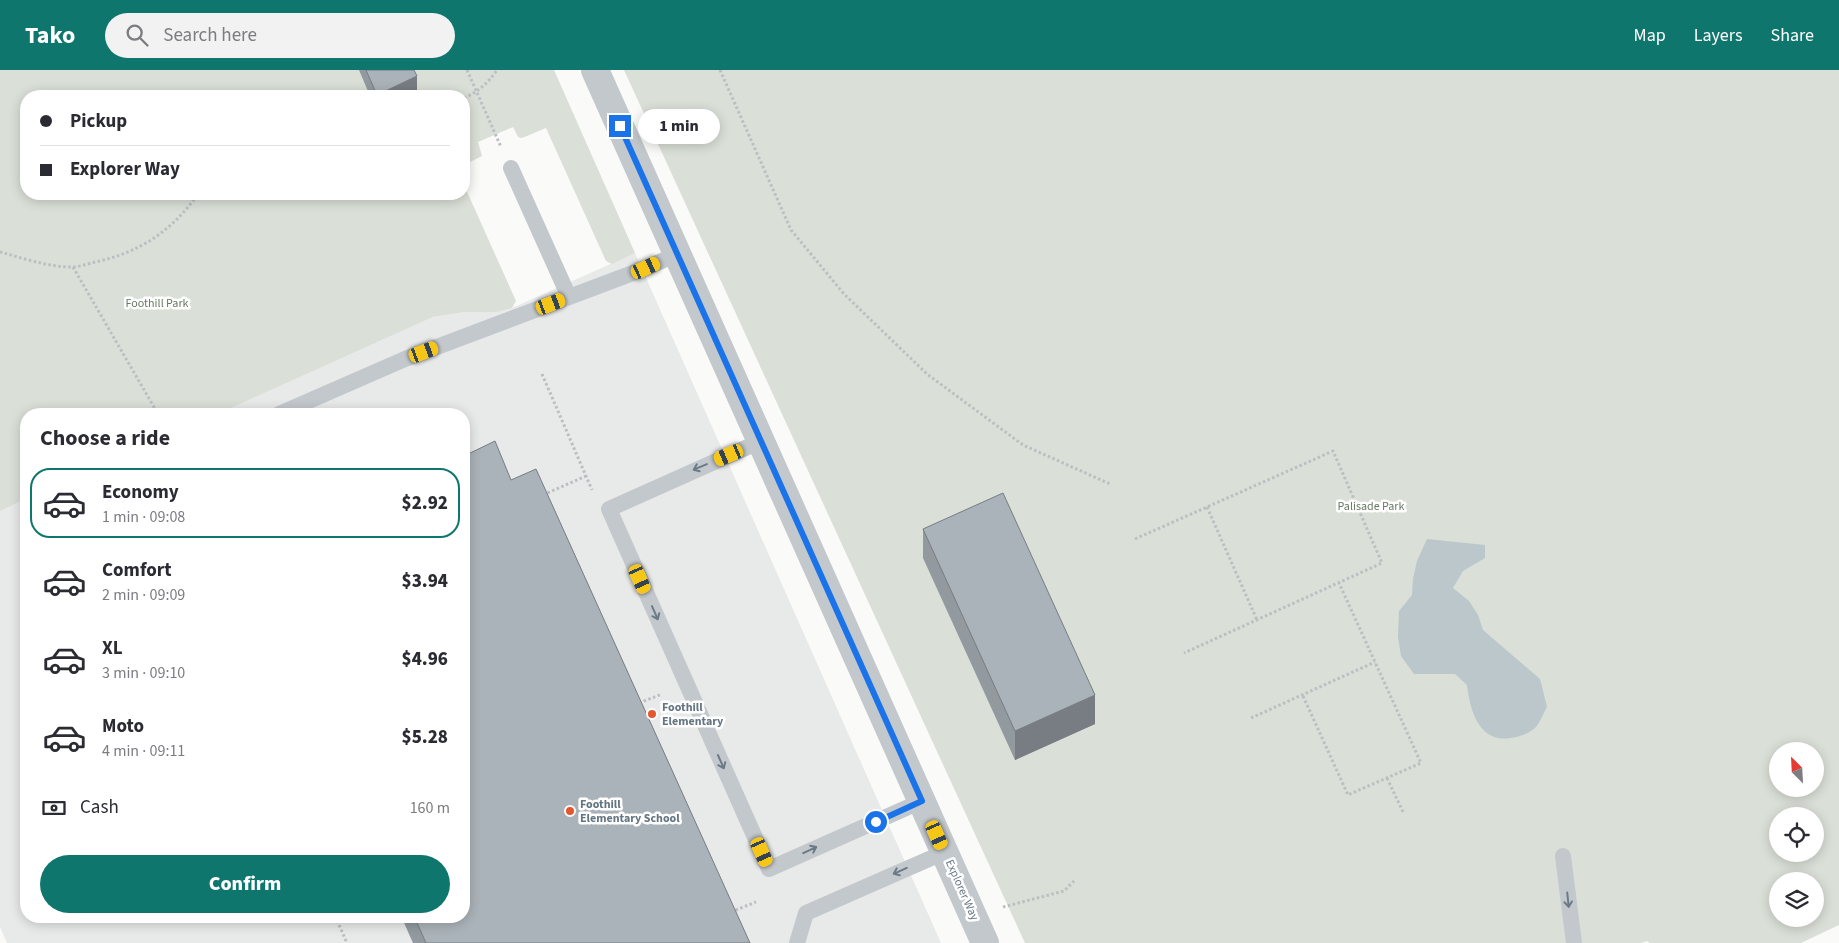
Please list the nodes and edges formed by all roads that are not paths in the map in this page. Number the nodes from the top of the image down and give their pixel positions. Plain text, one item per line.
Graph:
1 (595, 70) edge
2 (511, 168) dead end
3 (677, 254) junction
4 (569, 297) junction
5 (293, 408) edge
6 (761, 441) junction
7 (922, 801) junction
8 (945, 852) junction
9 (1563, 856) dead end
10 (797, 943) edge
11 (985, 943) edge
12 (1574, 943) edge

1 - 3 street, Explorer Way
2 - 4 lane
3 - 4 lane
3 - 6 street, Explorer Way
4 - 5 lane
6 - 7 street, Explorer Way
6 -> 7 lane
7 - 8 street, Explorer Way
8 -> 10 lane
8 - 11 street, Explorer Way
9 -> 12 lane

